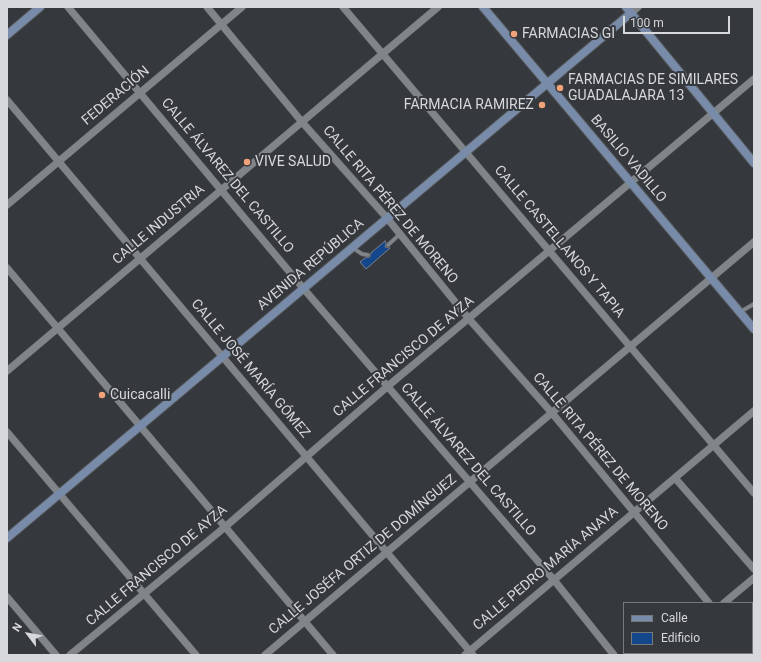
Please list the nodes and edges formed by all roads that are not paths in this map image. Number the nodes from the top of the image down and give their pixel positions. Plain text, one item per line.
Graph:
1 (40, 7) edge
2 (68, 7) edge
3 (207, 7) edge
4 (242, 7) edge
5 (343, 7) edge
6 (438, 7) edge
7 (483, 7) edge
8 (638, 7) edge
9 (629, 10) edge
10 (221, 25) junction
11 (7, 35) edge
12 (383, 54) junction
13 (754, 78) edge
14 (547, 83) junction
15 (140, 93) junction
16 (7, 100) edge
17 (713, 114) junction
18 (302, 122) junction
19 (466, 152) junction
20 (59, 162) junction
21 (754, 163) edge
22 (631, 183) junction
23 (221, 190) junction
24 (7, 205) edge
25 (387, 218) junction
26 (400, 234) junction
27 (754, 242) edge
28 (388, 245) dead end
29 (352, 248) junction
30 (550, 251) junction
31 (368, 255) dead end
32 (140, 258) junction
33 (7, 268) edge
34 (712, 278) junction
35 (304, 288) junction
36 (754, 304) edge
37 (740, 312) junction
38 (469, 319) junction
39 (57, 328) junction
40 (754, 329) edge
41 (630, 347) junction
42 (222, 357) junction
43 (7, 370) edge
44 (388, 386) junction
45 (754, 411) edge
46 (552, 413) junction
47 (140, 426) junction
48 (7, 432) edge
49 (713, 445) junction
50 (306, 457) junction
51 (675, 478) junction
52 (470, 482) junction
53 (754, 493) edge
54 (59, 494) junction
55 (634, 512) junction
56 (225, 527) junction
57 (7, 538) edge
58 (387, 552) junction
59 (754, 569) edge
60 (554, 580) junction
61 (752, 583) edge
62 (144, 594) junction
63 (7, 597) edge
64 (708, 602) edge
65 (725, 602) edge
66 (305, 622) junction
67 (469, 654) edge
68 (56, 655) edge
69 (70, 655) edge
70 (196, 655) edge
71 (265, 655) edge
72 (333, 655) edge
73 (614, 655) edge

1 - 11 street
2 - 15 street, CALLE ÁLVAREZ DEL CASTILLO
3 - 10 street, CALLE RITA PÉREZ DE MORENO
4 - 10 street, FEDERACIÓN
5 - 12 street, CALLE CASTELLANOS Y TAPIA
6 - 12 street, CALLE INDUSTRIA
7 - 14 street, BASILIO VADILLO
8 - 9 street
9 - 14 street, AVENIDA REPÚBLICA
9 - 17 street
10 - 15 street, FEDERACIÓN
10 - 18 street, CALLE RITA PÉREZ DE MORENO
12 - 18 street, CALLE INDUSTRIA
12 - 19 street, CALLE CASTELLANOS Y TAPIA
13 - 17 street, CALLE FRANCISCO DE AYZA
14 - 19 street, AVENIDA REPÚBLICA
14 - 22 street, BASILIO VADILLO
15 - 20 street, FEDERACIÓN
15 - 23 street, CALLE ÁLVAREZ DEL CASTILLO
16 - 20 street, CALLE JOSÉ MARÍA GÓMEZ
17 - 21 street
17 - 22 street, CALLE FRANCISCO DE AYZA
18 - 23 street, CALLE INDUSTRIA
18 - 25 street, CALLE RITA PÉREZ DE MORENO
19 - 25 street, AVENIDA REPÚBLICA
19 - 30 street, CALLE CASTELLANOS Y TAPIA
20 - 24 street, FEDERACIÓN
20 - 32 street, CALLE JOSÉ MARÍA GÓMEZ
22 - 30 street, CALLE FRANCISCO DE AYZA
22 - 34 street, BASILIO VADILLO
23 - 32 street, CALLE INDUSTRIA
23 - 35 street, CALLE ÁLVAREZ DEL CASTILLO
25 - 26 street, CALLE RITA PÉREZ DE MORENO
25 - 29 street, AVENIDA REPÚBLICA
26 - 28 lane
26 - 38 street, CALLE RITA PÉREZ DE MORENO
27 - 34 street, CALLE JOSÉFA ORTIZ DE DOMÍNGUEZ
29 - 31 lane
29 - 35 street, AVENIDA REPÚBLICA
30 - 38 street, CALLE FRANCISCO DE AYZA
30 - 41 street, CALLE CASTELLANOS Y TAPIA
32 - 39 street, CALLE INDUSTRIA
32 - 42 street, CALLE JOSÉ MARÍA GÓMEZ
33 - 39 street
34 - 37 street, BASILIO VADILLO
34 - 41 street, CALLE JOSÉFA ORTIZ DE DOMÍNGUEZ
35 - 42 street, AVENIDA REPÚBLICA
35 - 44 street, CALLE ÁLVAREZ DEL CASTILLO
36 - 37 lane
37 - 40 street, BASILIO VADILLO
38 - 44 street, CALLE FRANCISCO DE AYZA
38 - 46 street, CALLE RITA PÉREZ DE MORENO
39 - 43 street, CALLE INDUSTRIA
39 - 47 street
41 - 46 street, CALLE JOSÉFA ORTIZ DE DOMÍNGUEZ
41 - 49 street, CALLE CASTELLANOS Y TAPIA
42 - 47 street, AVENIDA REPÚBLICA
42 - 50 street, CALLE JOSÉ MARÍA GÓMEZ
44 - 50 street, CALLE FRANCISCO DE AYZA
44 - 52 street, CALLE ÁLVAREZ DEL CASTILLO
45 - 49 street, CALLE PEDRO MARÍA ANAYA
46 - 52 street, CALLE JOSÉFA ORTIZ DE DOMÍNGUEZ
46 - 55 street, CALLE RITA PÉREZ DE MORENO
47 - 54 street, AVENIDA REPÚBLICA
47 - 56 street
48 - 54 street
49 - 51 street, CALLE PEDRO MARÍA ANAYA
49 - 53 street, CALLE CASTELLANOS Y TAPIA
50 - 56 street, CALLE FRANCISCO DE AYZA
50 - 58 street, CALLE JOSÉ MARÍA GÓMEZ
51 - 55 street, CALLE PEDRO MARÍA ANAYA
51 - 59 street
52 - 58 street, CALLE JOSÉFA ORTIZ DE DOMÍNGUEZ
52 - 60 street, CALLE ÁLVAREZ DEL CASTILLO
54 - 57 street, AVENIDA REPÚBLICA
54 - 62 street
55 - 60 street, CALLE PEDRO MARÍA ANAYA
55 - 64 street, CALLE RITA PÉREZ DE MORENO
56 - 62 street, CALLE FRANCISCO DE AYZA
56 - 66 street
58 - 66 street, CALLE JOSÉFA ORTIZ DE DOMÍNGUEZ
58 - 67 street, CALLE JOSÉ MARÍA GÓMEZ
60 - 67 street, CALLE PEDRO MARÍA ANAYA
60 - 73 street, CALLE ÁLVAREZ DEL CASTILLO
61 - 65 street
62 - 69 street, CALLE FRANCISCO DE AYZA
62 - 70 street
63 - 68 street
66 - 71 street, CALLE JOSÉFA ORTIZ DE DOMÍNGUEZ
66 - 72 street

